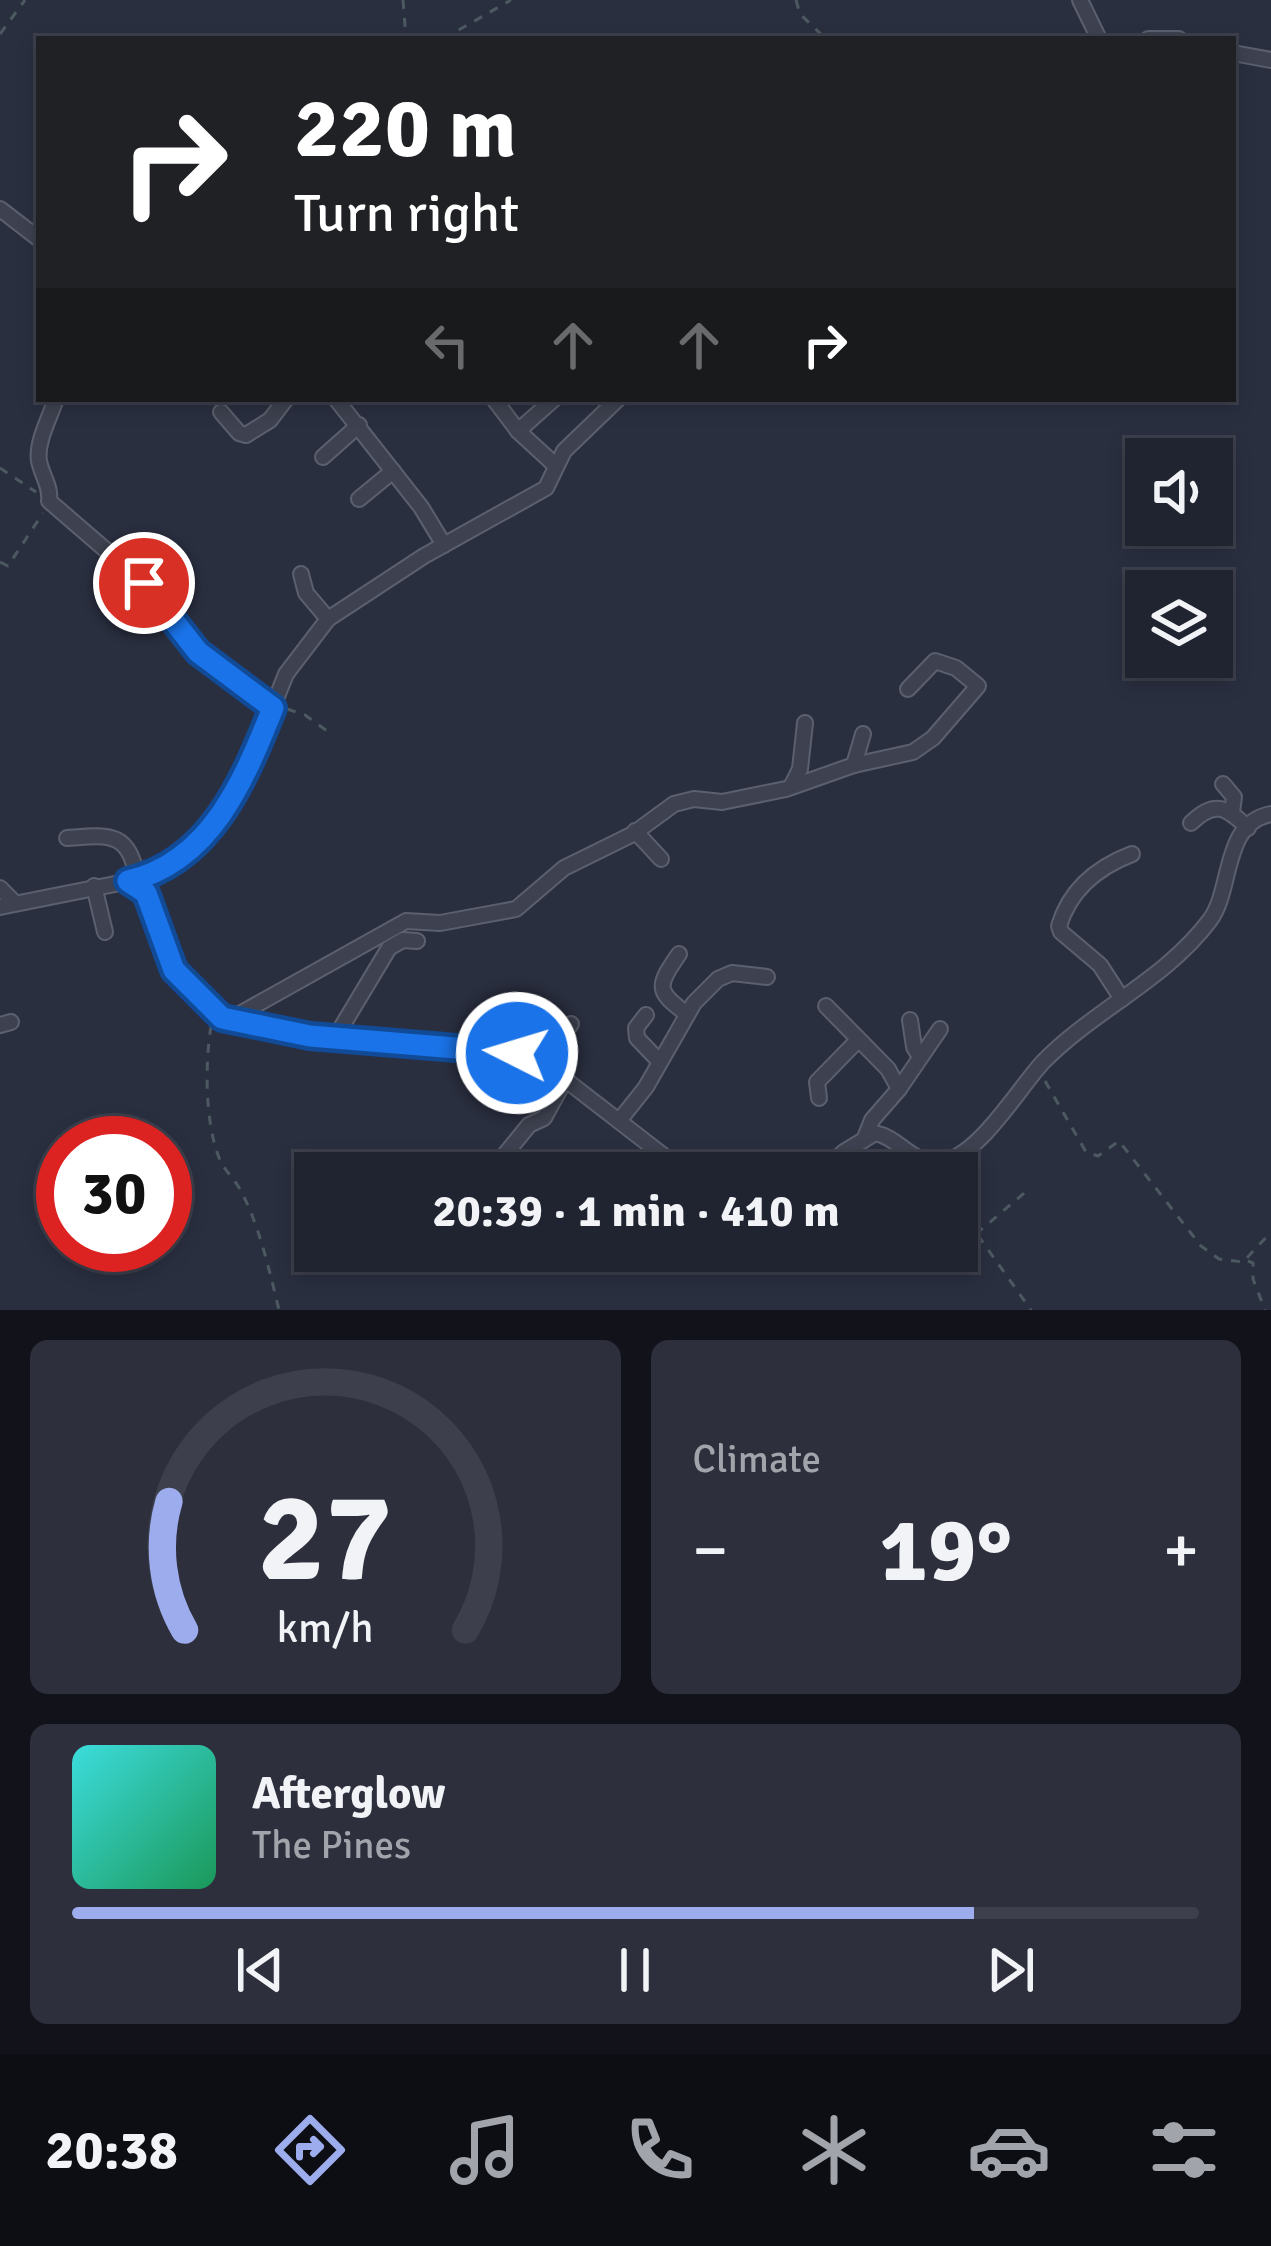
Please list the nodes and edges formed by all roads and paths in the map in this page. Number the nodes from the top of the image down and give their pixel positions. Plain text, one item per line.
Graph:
1 (25, 0) edge
2 (403, 0) edge
3 (511, 0) edge
4 (796, 0) edge
5 (1080, 0) edge
6 (0, 34) edge
7 (406, 36) edge
8 (448, 36) edge
9 (823, 36) edge
10 (1098, 36) edge
11 (1236, 54) edge
12 (1271, 60) edge
13 (0, 208) edge
14 (36, 237) edge
15 (55, 402) edge
16 (284, 402) edge
17 (339, 402) edge
18 (496, 402) edge
19 (551, 402) edge
20 (615, 402) edge
21 (221, 412) dead end
22 (359, 424) junction
23 (518, 431) junction
24 (323, 458) dead end
25 (555, 465) junction
26 (0, 468) edge
27 (393, 471) junction
28 (49, 499) junction
29 (359, 499) dead end
30 (444, 545) junction
31 (0, 562) edge
32 (301, 574) dead end
33 (328, 619) junction
34 (908, 689) dead end
35 (274, 705) junction
36 (806, 723) dead end
37 (330, 733) dead end
38 (863, 734) dead end
39 (854, 765) junction
40 (1222, 784) dead end
41 (790, 788) junction
42 (1232, 812) junction
43 (1271, 814) edge
44 (1192, 823) dead end
45 (1248, 828) junction
46 (635, 832) junction
47 (67, 838) dead end
48 (1132, 854) dead end
49 (661, 860) dead end
50 (132, 880) junction
51 (94, 886) junction
52 (0, 889) edge
53 (7, 905) edge
54 (105, 932) dead end
55 (417, 940) dead end
56 (679, 954) dead end
57 (767, 977) dead end
58 (1123, 999) junction
59 (826, 1006) dead end
60 (687, 1013) junction
61 (646, 1015) dead end
62 (222, 1017) junction
63 (910, 1020) dead end
64 (571, 1024) dead end
65 (940, 1029) dead end
66 (335, 1038) junction
67 (858, 1040) junction
68 (920, 1057) junction
69 (542, 1060) junction
70 (659, 1060) junction
71 (1034, 1073) junction
72 (566, 1078) junction
73 (899, 1089) junction
74 (819, 1099) dead end
75 (620, 1120) junction
76 (864, 1139) junction
77 (506, 1152) edge
78 (660, 1152) edge
79 (848, 1152) edge
80 (1029, 1189) dead end
81 (978, 1232) edge
82 (1271, 1232) edge
83 (978, 1239) edge
84 (1246, 1260) junction
85 (278, 1310) edge
86 (1031, 1310) edge
87 (1265, 1310) edge

1 - 6 path
2 - 7 path
3 - 8 path
4 - 9 path
5 - 10 street
11 - 12 street
13 - 14 street
15 - 28 street
16 - 21 street
17 - 22 street
18 - 23 street
19 - 23 street
20 - 25 street
22 - 24 street
22 - 27 street
23 - 25 street
25 - 30 street
26 - 28 path
27 - 29 street
27 - 30 street
28 - 31 path
28 - 35 street
30 - 33 street
32 - 33 street
33 - 35 street
34 - 39 street
35 - 37 path
35 - 50 street
36 - 41 street
38 - 39 street
39 - 41 street
40 - 42 street
41 - 46 street
42 - 44 street
42 - 45 street
43 - 45 street
45 - 58 street
46 - 49 street
46 - 62 street
47 - 50 street
48 - 58 street
50 - 51 street
50 - 62 street
51 - 53 street
51 - 54 street
52 - 53 street
55 - 66 street
56 - 60 street
57 - 60 street
58 - 71 street
59 - 67 street
60 - 70 street
61 - 70 street
62 - 66 street
62 - 85 path
63 - 68 street
64 - 69 street
65 - 68 street
66 - 69 street
67 - 73 street
67 - 74 street
68 - 73 street
69 - 72 street
70 - 75 street
71 - 76 street
71 - 84 path
72 - 75 street
72 - 77 street
73 - 76 street
75 - 78 street
76 - 79 street
80 - 81 path
82 - 84 path
83 - 86 path
84 - 87 path

